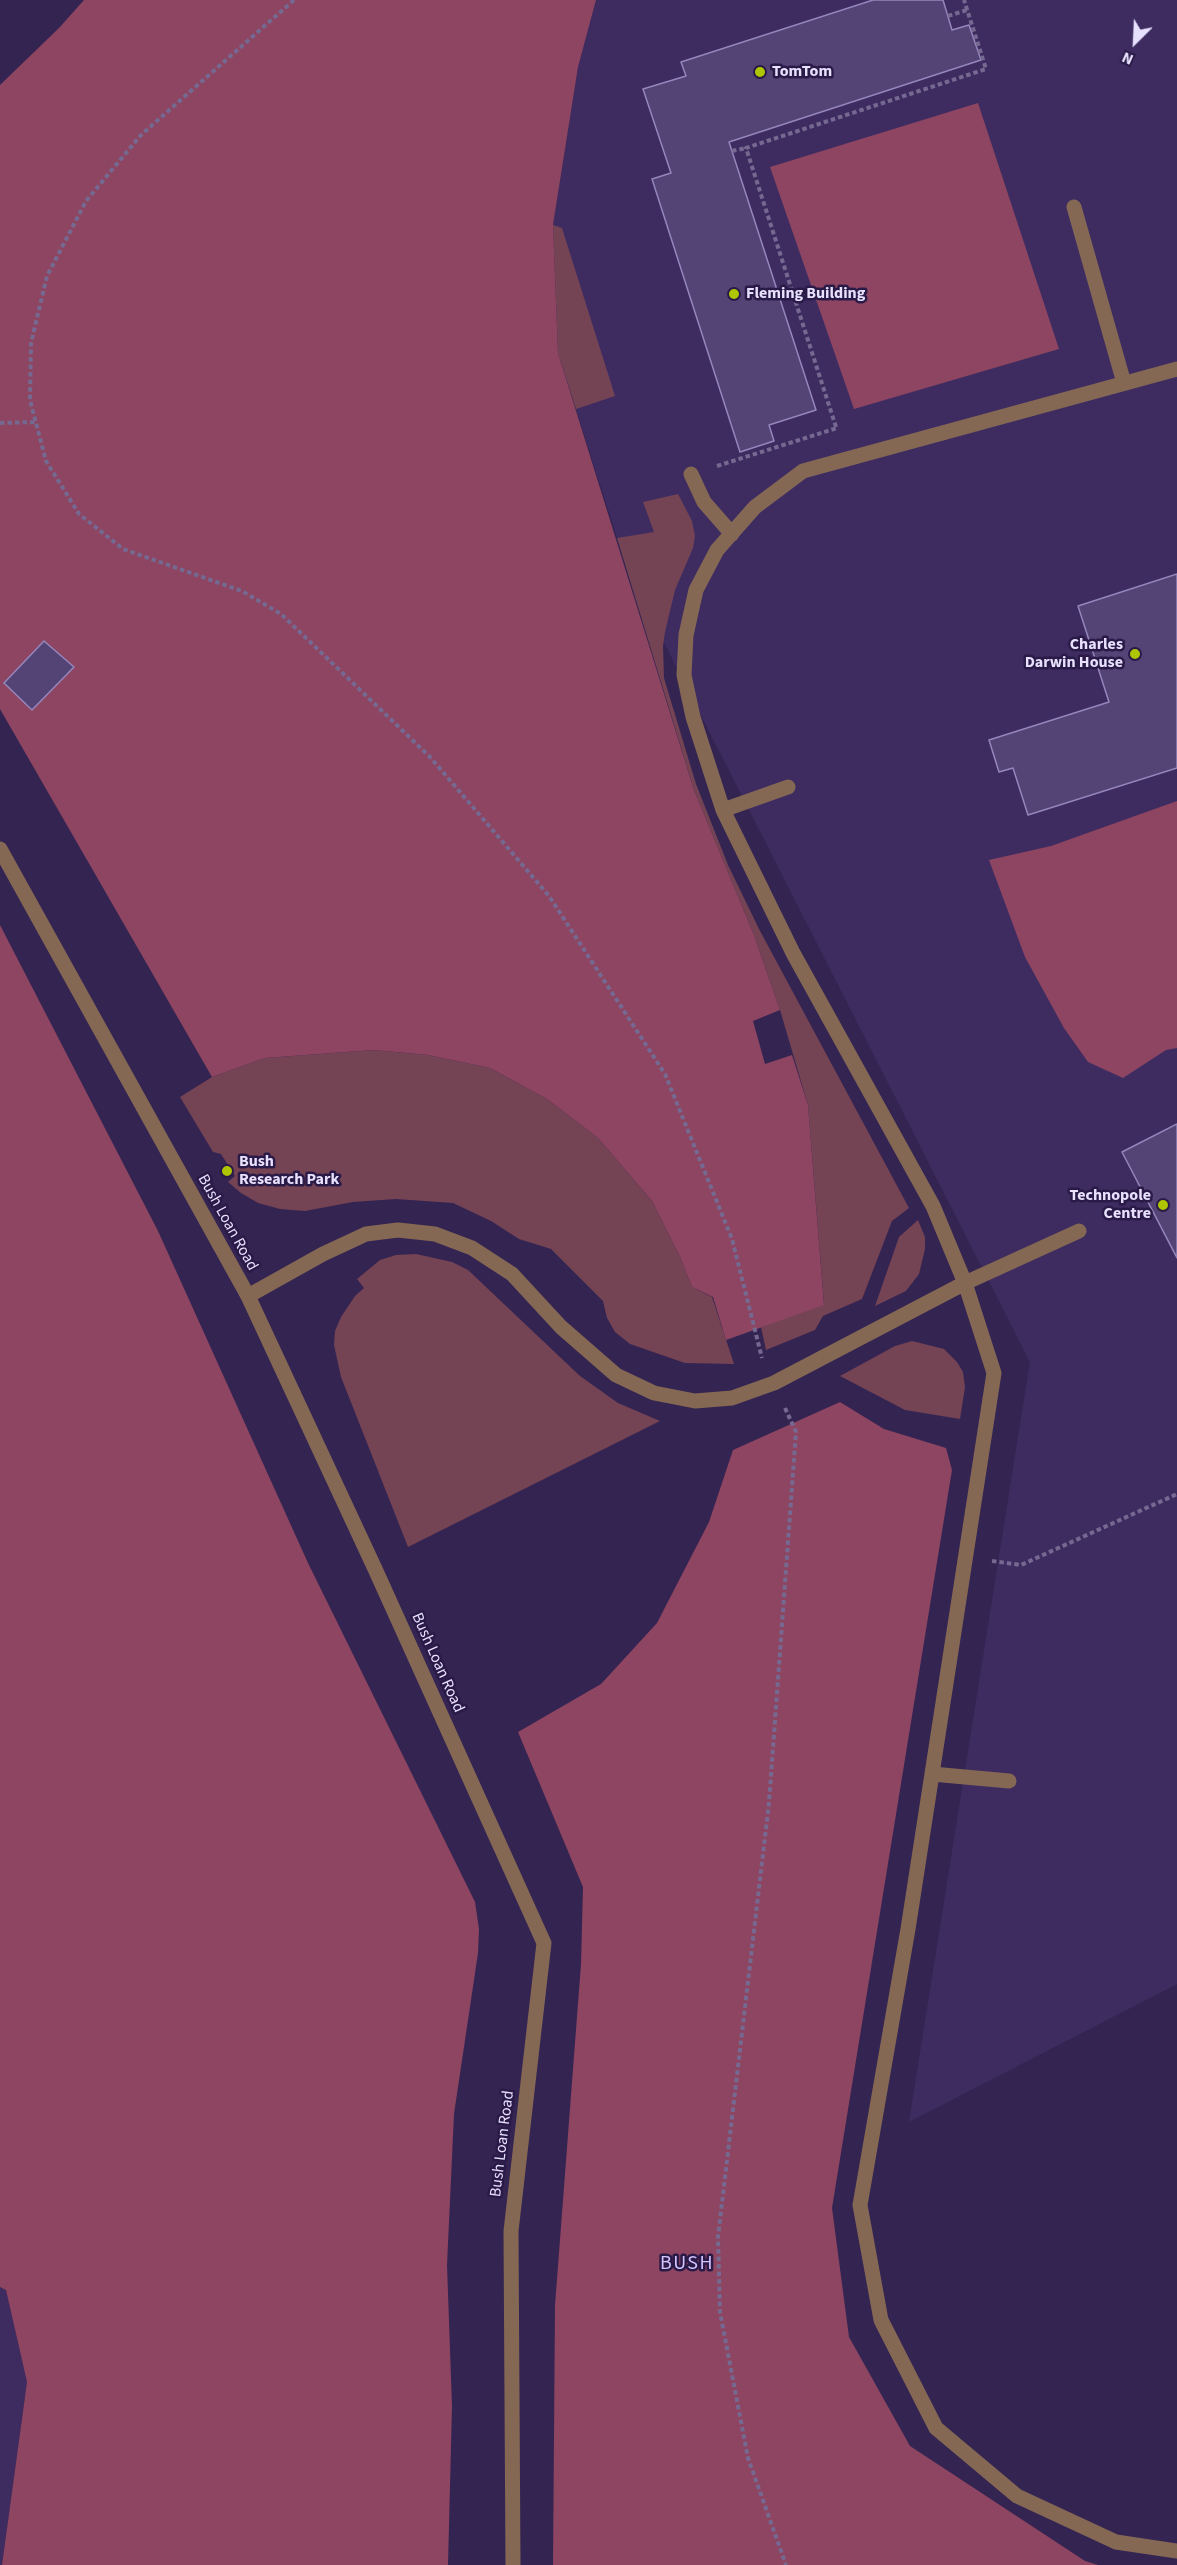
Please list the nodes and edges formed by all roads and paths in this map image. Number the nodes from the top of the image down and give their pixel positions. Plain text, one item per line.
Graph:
1 (294, 0) edge
2 (964, 0) edge
3 (967, 10) junction
4 (948, 16) dead end
5 (746, 148) junction
6 (732, 151) dead end
7 (1074, 207) dead end
8 (1177, 369) edge
9 (1124, 383) junction
10 (35, 422) junction
11 (0, 423) edge
12 (837, 427) junction
13 (847, 460) junction
14 (691, 474) joint
15 (732, 534) junction
16 (788, 787) dead end
17 (723, 810) junction
18 (0, 849) edge
19 (1079, 1231) dead end
20 (965, 1283) junction
21 (248, 1296) junction
22 (774, 1383) junction
23 (1177, 1494) edge
24 (990, 1561) dead end
25 (932, 1773) junction
26 (1009, 1781) dead end
27 (1177, 2551) edge
28 (513, 2565) edge
29 (786, 2565) edge

1 - 10 path
2 - 3 path
3 - 4 path
3 - 5 path
5 - 6 path
5 - 12 path
7 - 9 street
8 - 9 street
9 - 13 street
10 - 11 path
10 - 22 path
12 - 13 path
12 - 14 path
13 - 15 street
14 - 15 street
15 - 17 street
16 - 17 street
17 - 20 street
18 - 21 street, Bush Loan Road
19 - 20 street
20 - 22 street
20 - 25 street
21 - 22 street
21 - 28 street, Bush Loan Road
22 - 29 path
23 - 24 path
25 - 26 street
25 - 27 street

